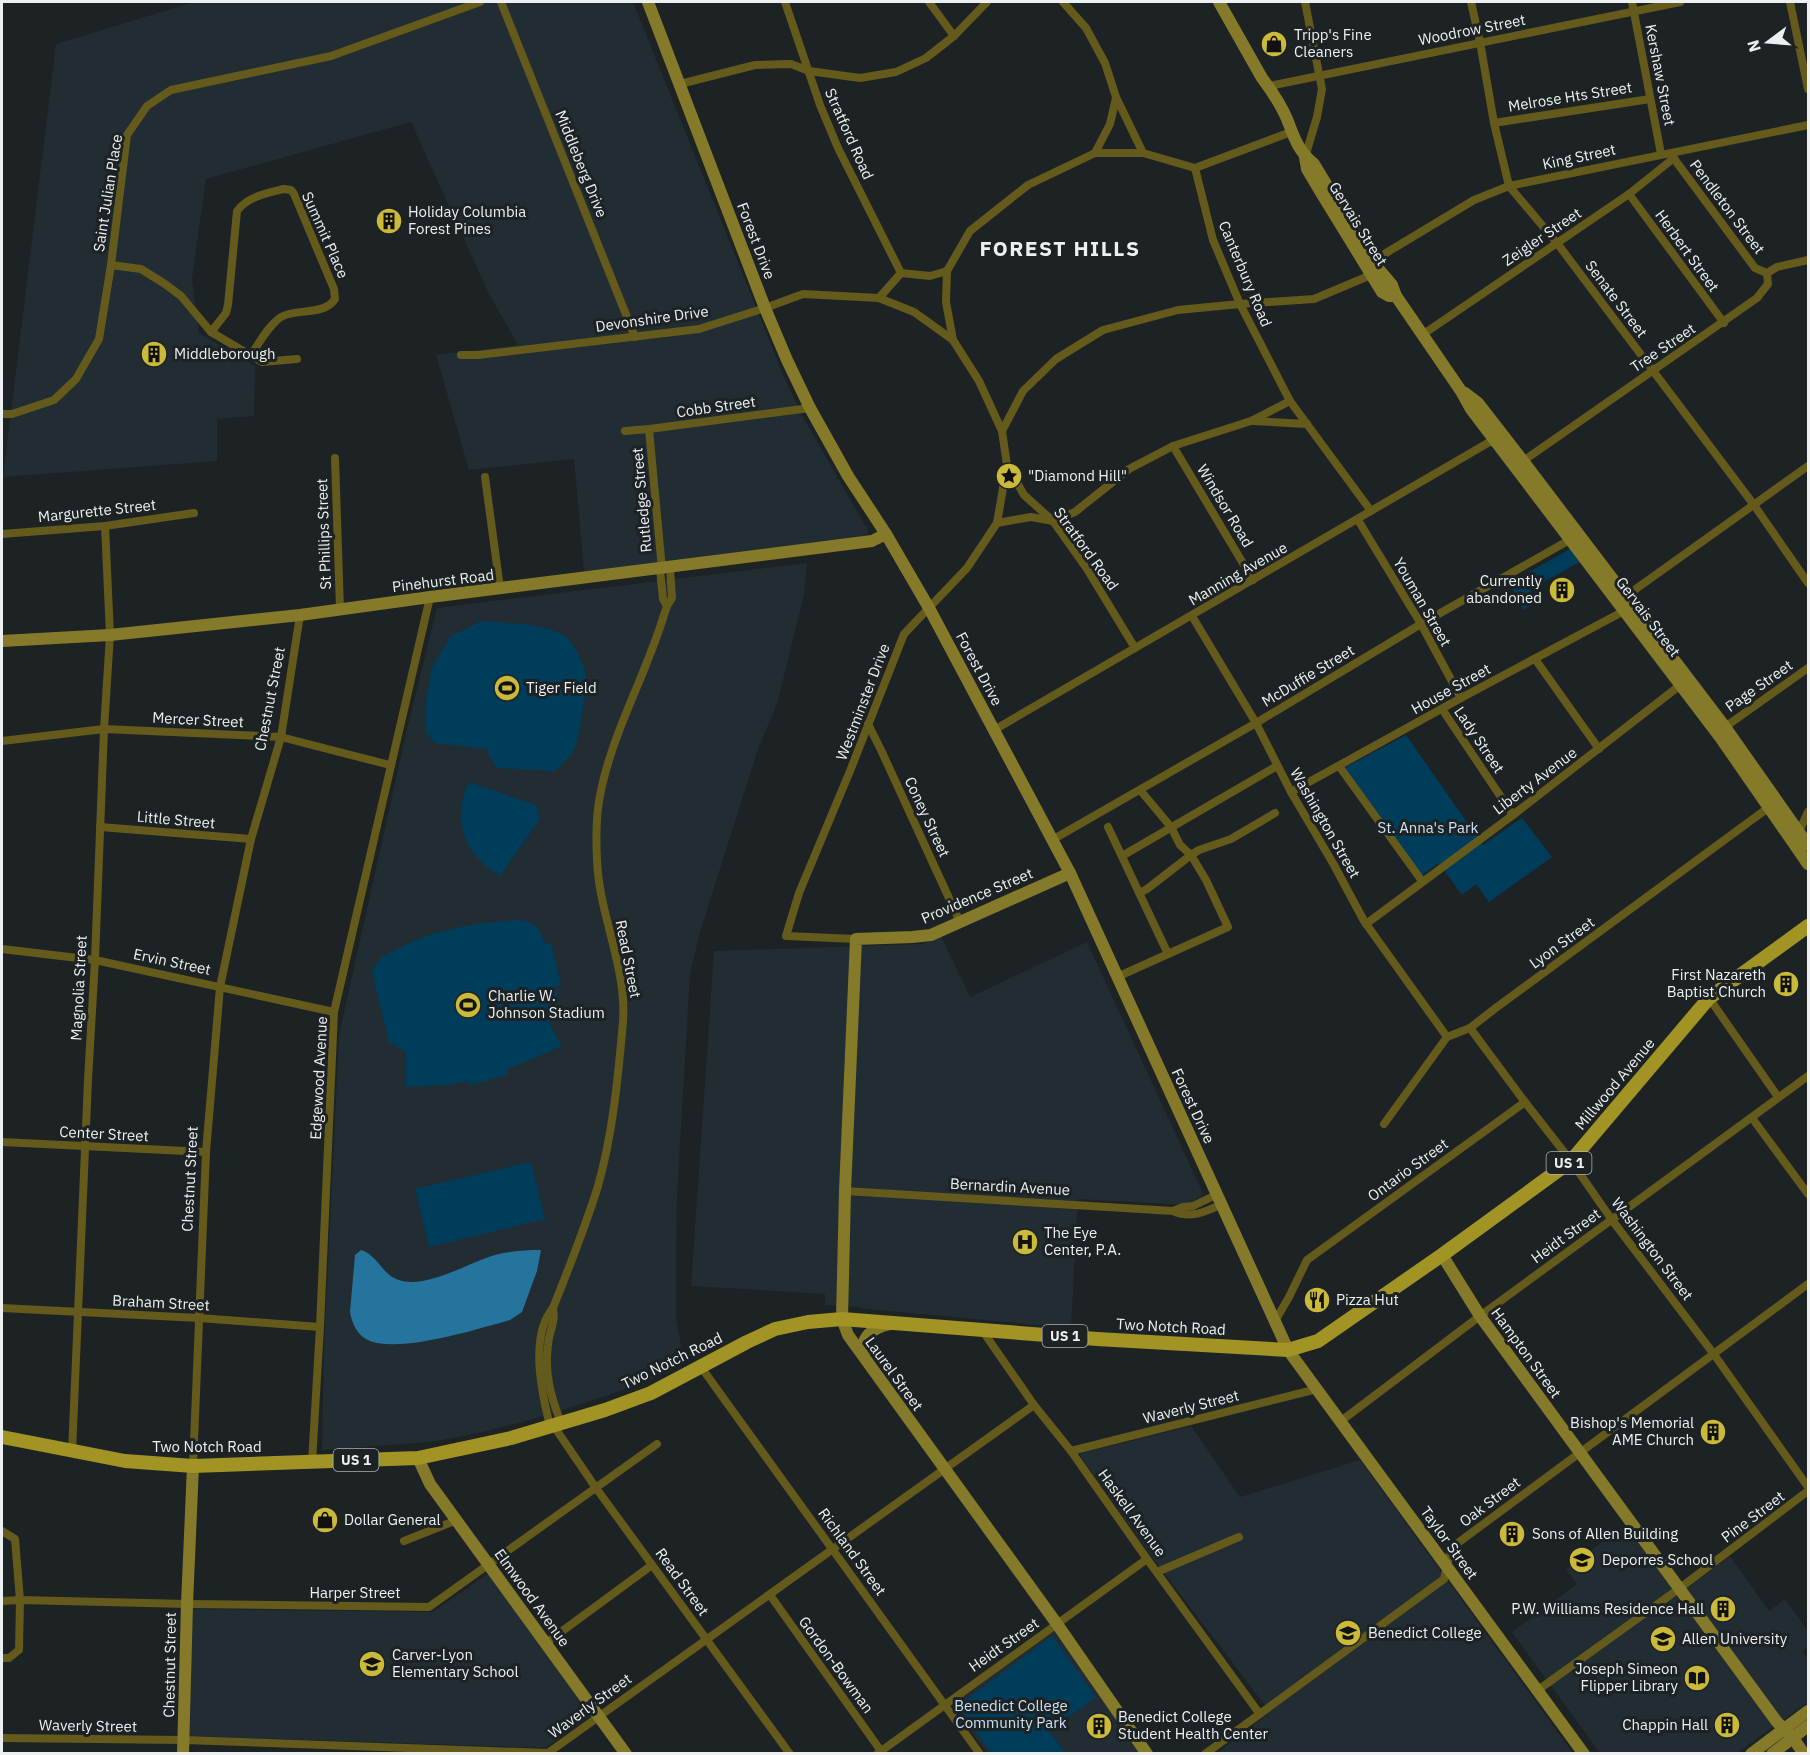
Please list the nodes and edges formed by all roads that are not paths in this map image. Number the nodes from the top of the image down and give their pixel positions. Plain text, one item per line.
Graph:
1 (480, 2) edge
2 (501, 2) edge
3 (648, 2) edge
4 (784, 2) edge
5 (928, 2) edge
6 (987, 2) edge
7 (1063, 2) edge
8 (1220, 2) edge
9 (1305, 2) edge
10 (1471, 2) edge
11 (1680, 2) edge
12 (1790, 2) edge
13 (1633, 6) edge
14 (954, 36) junction
15 (1480, 42) junction
16 (809, 71) junction
17 (1320, 75) junction
18 (680, 84) junction
19 (1269, 86) junction
20 (1809, 90) edge
21 (1116, 97) junction
22 (1650, 99) junction
23 (1494, 123) junction
24 (1809, 125) edge
25 (1291, 132) junction
26 (1095, 153) junction
27 (1143, 153) junction
28 (1668, 155) junction
29 (1305, 157) junction
30 (1194, 168) junction
31 (1509, 186) junction
32 (1629, 194) junction
33 (1557, 243) junction
34 (1809, 260) edge
35 (111, 265) junction
36 (1373, 270) junction
37 (947, 271) junction
38 (901, 273) junction
39 (1767, 273) junction
40 (879, 298) junction
41 (1240, 304) junction
42 (765, 308) junction
43 (1724, 323) junction
44 (211, 332) junction
45 (1422, 335) junction
46 (635, 337) junction
47 (953, 340) junction
48 (251, 355) junction
49 (461, 355) dead end
50 (297, 359) dead end
51 (1653, 371) junction
52 (1461, 391) junction
53 (1290, 401) junction
54 (810, 408) junction
55 (2, 414) edge
56 (1251, 421) junction
57 (1306, 424) junction
58 (649, 429) junction
59 (625, 431) dead end
60 (1002, 431) junction
61 (1493, 440) junction
62 (1173, 446) junction
63 (335, 458) dead end
64 (1523, 461) junction
65 (1006, 465) junction
66 (1809, 466) edge
67 (485, 477) dead end
68 (1754, 505) junction
69 (1371, 511) junction
70 (194, 513) dead end
71 (1358, 520) junction
72 (1053, 521) junction
73 (997, 523) junction
74 (105, 526) junction
75 (2, 534) edge
76 (886, 534) junction
77 (1574, 537) junction
78 (664, 568) junction
79 (1253, 580) junction
80 (1809, 583) edge
81 (500, 588) junction
82 (1626, 596) junction
83 (430, 597) junction
84 (667, 606) joint
85 (929, 608) junction
86 (340, 609) junction
87 (1624, 611) junction
88 (300, 615) junction
89 (1192, 616) junction
90 (1421, 624) junction
91 (110, 634) junction
92 (2, 641) edge
93 (1135, 648) junction
94 (1534, 659) junction
95 (1809, 668) edge
96 (1684, 682) junction
97 (1461, 698) junction
98 (1442, 709) junction
99 (1256, 723) junction
100 (868, 724) junction
101 (1725, 727) junction
102 (104, 729) junction
103 (994, 730) junction
104 (281, 737) junction
105 (2, 741) edge
106 (1599, 749) junction
107 (390, 765) junction
108 (1277, 766) junction
109 (1339, 766) junction
110 (1140, 790) junction
111 (1291, 792) junction
112 (1774, 804) junction
113 (1809, 812) edge
114 (1275, 813) dead end
115 (1513, 815) junction
116 (100, 827) junction
117 (1108, 827) dead end
118 (1171, 827) junction
119 (1797, 837) junction
120 (251, 839) junction
121 (1052, 840) junction
122 (1809, 845) edge
123 (1191, 855) junction
124 (1122, 856) junction
125 (1809, 864) edge
126 (1070, 873) junction
127 (1422, 881) junction
128 (1139, 892) junction
129 (960, 922) junction
130 (1366, 924) junction
131 (1809, 926) edge
132 (786, 936) joint
133 (856, 939) junction
134 (2, 949) edge
135 (1168, 954) junction
136 (95, 960) junction
137 (1117, 977) junction
138 (220, 987) junction
139 (1709, 998) junction
140 (334, 1012) junction
141 (1470, 1028) junction
142 (1447, 1037) junction
143 (1809, 1076) edge
144 (1778, 1097) junction
145 (1524, 1102) junction
146 (1752, 1118) junction
147 (1384, 1124) dead end
148 (2, 1142) edge
149 (85, 1147) junction
150 (206, 1152) junction
151 (1571, 1161) junction
152 (845, 1191) junction
153 (1809, 1194) edge
154 (1220, 1199) junction
155 (1612, 1220) junction
156 (1442, 1255) junction
157 (1809, 1284) edge
158 (2, 1308) edge
159 (79, 1312) junction
160 (1480, 1316) junction
161 (199, 1317) junction
162 (842, 1318) junction
163 (1275, 1321) junction
164 (897, 1323) junction
165 (320, 1327) junction
166 (982, 1329) junction
167 (1288, 1350) junction
168 (1713, 1353) junction
169 (864, 1357) junction
170 (701, 1367) junction
171 (1317, 1389) junction
172 (1034, 1405) junction
173 (1341, 1421) junction
174 (554, 1425) junction
175 (2, 1437) edge
176 (657, 1444) dead end
177 (1071, 1451) junction
178 (72, 1452) junction
179 (1581, 1452) junction
180 (418, 1458) junction
181 (312, 1462) junction
182 (193, 1466) junction
183 (945, 1470) junction
184 (597, 1488) junction
185 (1809, 1489) edge
186 (457, 1520) junction
187 (2, 1531) edge
188 (1239, 1538) dead end
189 (404, 1541) dead end
190 (832, 1548) junction
191 (1146, 1559) junction
192 (489, 1564) junction
193 (652, 1565) junction
194 (1447, 1566) junction
195 (1157, 1572) junction
196 (1680, 1588) junction
197 (770, 1595) junction
198 (20, 1600) junction
199 (2, 1601) edge
200 (187, 1604) junction
201 (1057, 1624) junction
202 (706, 1639) junction
203 (546, 1643) junction
204 (2, 1658) edge
205 (1538, 1690) junction
206 (945, 1704) junction
207 (1809, 1711) edge
208 (1259, 1713) junction
209 (600, 1716) junction
210 (1809, 1726) edge
211 (1788, 1733) junction
212 (2, 1738) edge
213 (184, 1740) junction
214 (292, 1749) edge
215 (879, 1752) edge
216 (183, 1754) edge
217 (626, 1754) edge
218 (790, 1754) edge
219 (980, 1754) edge
220 (1147, 1754) edge
221 (1205, 1754) edge
222 (1584, 1754) edge
223 (1751, 1754) edge
224 (1772, 1754) edge
225 (1804, 1754) edge

1 - 35 street, Saint Julian Place
2 - 46 street, Middleberg Drive
3 - 18 main road, Forest Drive
4 - 16 street, Stratford Road
5 - 14 street
6 - 14 street
7 - 21 street
8 - 19 main road, Gervais Street
9 - 17 street
10 - 15 street, Senate Street
11 - 13 street, Woodrow Street
12 - 20 street
13 - 15 street, Woodrow Street
13 - 22 street, Kershaw Street
14 - 16 street
15 - 17 street, Woodrow Street
15 - 23 street, Senate Street
16 - 18 street
16 - 38 street, Stratford Road
17 - 19 street, Woodrow Street
17 - 29 street
18 - 42 main road, Forest Drive
19 - 25 main road, Gervais Street
21 - 26 street
21 - 27 street
22 - 23 street, Melrose Hts Street
22 - 28 street, Kershaw Street
23 - 31 street, Senate Street
24 - 28 street, King Street
25 - 29 main road, Gervais Street
25 - 30 street
26 - 27 street
26 - 37 street
27 - 30 street
28 - 31 street, King Street
28 - 32 street, Zeigler Street
28 - 39 street, Pendleton Street
29 - 36 main road, Gervais Street
30 - 41 street, Canterbury Road
31 - 33 street, Senate Street
31 - 36 street, King Street
32 - 33 street, Zeigler Street
32 - 43 street, Herbert Street
33 - 45 street, Zeigler Street
33 - 51 street, Senate Street
34 - 39 street
35 - 44 street
35 - 55 street, Saint Julian Place
36 - 41 street
36 - 45 main road, Gervais Street
37 - 38 street
37 - 47 street
38 - 40 street
39 - 43 street, Tree Street
40 - 42 street, Devonshire Drive
40 - 47 street, Devonshire Drive
41 - 53 street, Canterbury Road
41 - 60 street
42 - 46 street, Devonshire Drive
42 - 54 main road, Forest Drive
43 - 51 street, Tree Street
44 - 48 street
44 - 48 street, Summit Place
45 - 52 main road, Gervais Street
46 - 49 street, Devonshire Drive
47 - 60 street, Stratford Road
48 - 50 street
51 - 64 street, Tree Street
51 - 68 street, Senate Street
52 - 61 main road, Gervais Street
52 - 64 main road, Gervais Street
53 - 56 street
53 - 57 street, Canterbury Road
54 - 58 street, Cobb Street
54 - 76 main road, Forest Drive
56 - 57 street
56 - 62 street
57 - 69 street, Canterbury Road
58 - 59 street, Cobb Street
58 - 78 street, Rutledge Street
60 - 65 street, Stratford Road
61 - 69 street, Manning Avenue
61 - 77 main road, Gervais Street
62 - 72 street
62 - 79 street, Windsor Road
63 - 86 street, St Phillips Street
64 - 77 main road, Gervais Street
65 - 72 street, Stratford Road
65 - 73 street, Westminster Drive
66 - 68 street
67 - 81 street
68 - 80 street, Senate Street
68 - 82 street
69 - 71 street, Manning Avenue
70 - 74 street, Margurette Street
71 - 79 street, Manning Avenue
71 - 90 street, Youman Street
72 - 73 street
72 - 93 street, Stratford Road
73 - 85 street, Westminster Drive
74 - 75 street, Margurette Street
74 - 91 street, Magnolia Street
76 - 78 main road, Pinehurst Road
76 - 85 main road, Forest Drive
77 - 82 main road, Gervais Street
77 - 87 main road, Gervais Street
77 - 90 street, McDuffie Street
78 - 81 main road, Pinehurst Road
78 - 84 street, Rutledge Street
79 - 89 street, Manning Avenue
81 - 83 main road, Pinehurst Road
82 - 96 main road, Gervais Street
83 - 86 main road, Pinehurst Road
83 - 107 street, Edgewood Avenue
84 - 174 street, Read Street
85 - 100 street, Westminster Drive
85 - 103 main road, Forest Drive
86 - 88 main road, Pinehurst Road
87 - 94 street, House Street
87 - 96 main road, Gervais Street
88 - 91 main road, Pinehurst Road
88 - 104 street, Chestnut Street
89 - 93 street, Manning Avenue
89 - 99 street, Washington Street
90 - 97 street, Youman Street
90 - 99 street, McDuffie Street
91 - 92 main road, Pinehurst Road
91 - 102 street, Magnolia Street
93 - 103 street, Manning Avenue
94 - 97 street, House Street
94 - 106 street
95 - 101 street, Page Street
96 - 101 main road, Gervais Street
96 - 106 street, Liberty Avenue
96 - 112 main road, Gervais Street
97 - 98 street, House Street
98 - 109 street, House Street
98 - 115 street, Lady Street
99 - 108 street, Washington Street
99 - 110 street, McDuffie Street
100 - 129 street, Coney Street
100 - 132 street, Westminster Drive
101 - 112 main road, Gervais Street
102 - 104 street, Mercer Street
102 - 105 street, Mercer Street
102 - 116 street, Magnolia Street
103 - 121 main road, Forest Drive
104 - 107 street, Mercer Street
104 - 120 street, Chestnut Street
106 - 115 street, Liberty Avenue
107 - 140 street, Edgewood Avenue
108 - 111 street, Washington Street
108 - 118 street
109 - 111 street, House Street
109 - 127 street
110 - 118 street
110 - 121 street, McDuffie Street
111 - 130 street, Washington Street
112 - 119 main road, Gervais Street
112 - 141 street, Lyon Street
113 - 119 street
114 - 123 street
115 - 127 street, Liberty Avenue
116 - 120 street, Little Street
116 - 136 street, Magnolia Street
117 - 124 street
118 - 123 street
118 - 124 street
119 - 122 main road, Gervais Street
119 - 125 main road, Gervais Street
120 - 138 street, Chestnut Street
121 - 126 main road, Forest Drive
123 - 128 street
123 - 135 street
124 - 128 street
126 - 129 main road, Providence Street
126 - 137 main road, Forest Drive
127 - 130 street, Liberty Avenue
128 - 135 street
129 - 133 main road, Providence Street
130 - 142 street, Washington Street
131 - 139 main road, Millwood Avenue / US 1
132 - 133 street, Providence Street
133 - 152 main road, Laurel Street
134 - 136 street, Ervin Street
135 - 137 street
136 - 138 street, Ervin Street
136 - 149 street, Magnolia Street
137 - 154 main road, Forest Drive
138 - 140 street, Ervin Street
138 - 150 street, Chestnut Street
139 - 144 street
139 - 151 main road, Millwood Avenue / US 1
140 - 165 street, Edgewood Avenue
141 - 142 street, Lyon Street
141 - 145 street, Washington Street
142 - 147 street
143 - 144 street, Heidt Street
144 - 146 street, Heidt Street
145 - 151 street, Washington Street
145 - 163 street, Ontario Street
146 - 153 street
146 - 155 street, Heidt Street
148 - 149 street, Center Street
149 - 150 street, Center Street
149 - 159 street, Magnolia Street
150 - 161 street, Chestnut Street
151 - 155 street, Washington Street
151 - 156 main road, Millwood Avenue / US 1
152 - 154 street, Bernardin Avenue
152 - 162 main road, Laurel Street
154 - 163 main road, Forest Drive
155 - 160 street, Heidt Street
155 - 168 street, Washington Street
156 - 160 main road, Hampton Street
156 - 167 main road, Millwood Avenue / US 1
157 - 168 street, Oak Street
158 - 159 street, Braham Street
159 - 161 street, Braham Street
159 - 178 street, Magnolia Street
160 - 173 street, Heidt Street
160 - 179 main road, Hampton Street
161 - 165 street, Braham Street
161 - 182 street, Chestnut Street
162 - 164 main road, Two Notch Road / US 1
162 - 169 main road, Laurel Street
162 - 170 main road, Two Notch Road / US 1
163 - 167 main road, Forest Drive
164 - 166 main road, Two Notch Road / US 1
164 - 169 main road
165 - 181 street, Edgewood Avenue
166 - 167 main road, Two Notch Road / US 1
166 - 172 street, Haskell Avenue
167 - 171 main road, Taylor Street
168 - 179 street, Oak Street
168 - 185 street, Washington Street
169 - 183 main road, Laurel Street
170 - 174 main road, Two Notch Road / US 1
170 - 190 street, Richland Street
171 - 173 main road, Taylor Street
171 - 177 street, Waverly Street
172 - 177 street, Haskell Avenue
172 - 183 street, Waverly Street
173 - 194 main road, Taylor Street
174 - 180 main road, Two Notch Road / US 1
174 - 184 street, Read Street
175 - 178 main road, Two Notch Road / US 1
176 - 184 street, Harper Street
177 - 191 street, Haskell Avenue
178 - 182 main road, Two Notch Road / US 1
179 - 194 street, Oak Street
179 - 196 main road, Hampton Street
180 - 181 main road, Two Notch Road / US 1
180 - 186 main road, Elmwood Avenue
181 - 182 main road, Two Notch Road / US 1
182 - 200 main road, Chestnut Street
183 - 190 street, Waverly Street
183 - 201 main road, Laurel Street
184 - 192 street, Harper Street
184 - 193 street, Read Street
185 - 196 street, Pine Street
186 - 189 street
186 - 192 main road, Elmwood Avenue
187 - 198 street
188 - 195 street
190 - 197 street, Waverly Street
190 - 206 street, Richland Street
191 - 195 street, Haskell Avenue
191 - 201 street, Heidt Street
192 - 200 street, Harper Street
192 - 203 main road, Elmwood Avenue
193 - 202 street, Read Street
193 - 203 street
194 - 205 main road, Taylor Street
194 - 208 street, Oak Street
195 - 208 street, Haskell Avenue
196 - 205 street, Pine Street
196 - 211 main road, Hampton Street
197 - 202 street, Waverly Street
197 - 215 street, Gordon-Bowman
198 - 199 street, Harper Street
198 - 200 street, Harper Street
198 - 204 street
200 - 213 main road, Chestnut Street
201 - 206 street, Heidt Street
201 - 220 main road, Laurel Street
202 - 209 street, Waverly Street
202 - 218 street, Read Street
203 - 209 main road, Elmwood Avenue
205 - 222 main road, Taylor Street
206 - 215 street, Heidt Street
206 - 219 street, Richland Street
207 - 211 main road
208 - 221 street, Oak Street
209 - 214 street, Waverly Street
209 - 217 main road, Elmwood Avenue
210 - 211 main road
211 - 223 main road
211 - 224 main road
211 - 225 main road, Hampton Street
212 - 213 street, Waverly Street
213 - 214 street, Waverly Street
213 - 216 main road, Chestnut Street

